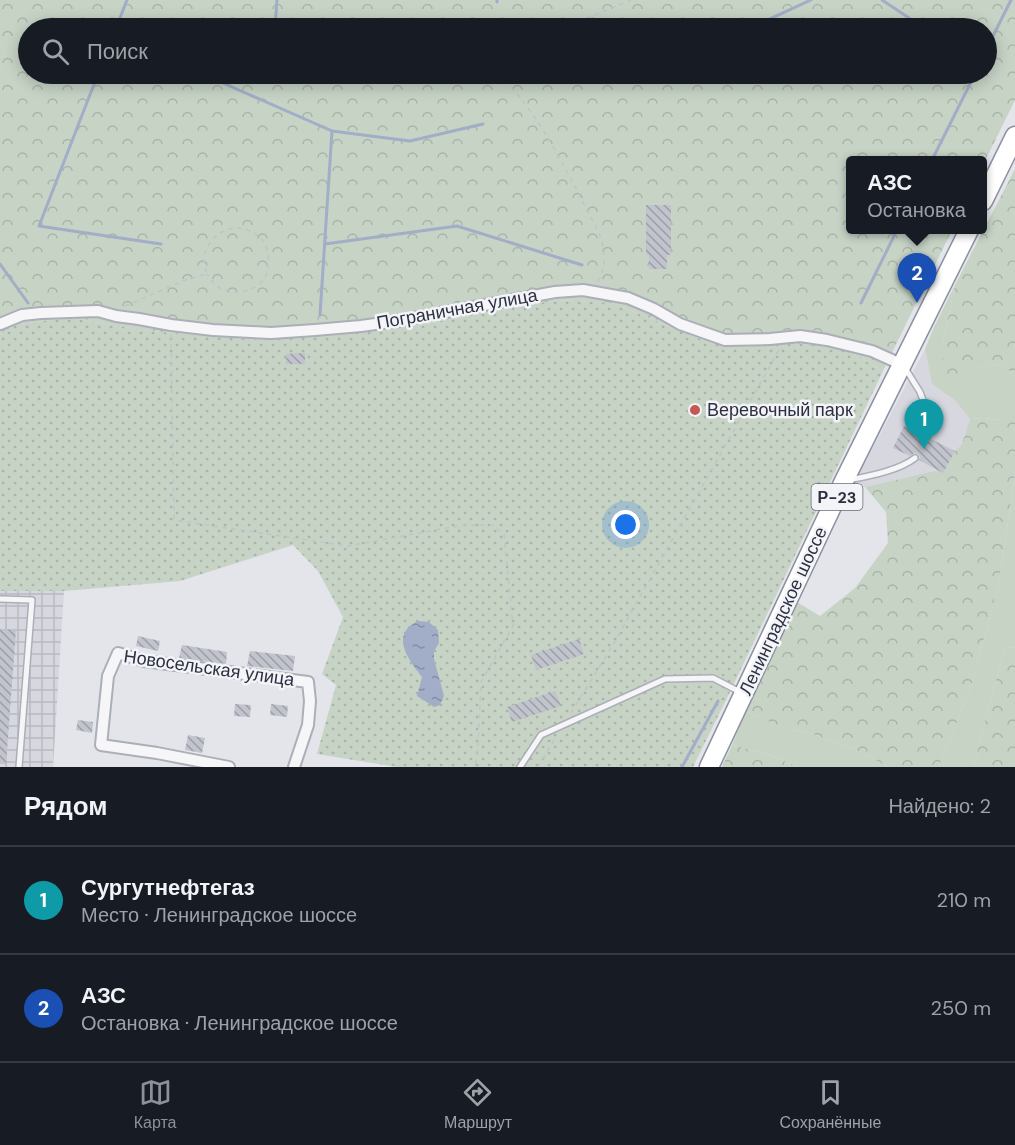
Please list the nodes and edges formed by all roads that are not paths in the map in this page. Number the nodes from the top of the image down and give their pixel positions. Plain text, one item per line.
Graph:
1 (1015, 136) edge
2 (987, 193) edge
3 (967, 234) edge
4 (0, 324) edge
5 (903, 364) junction
6 (927, 437) dead end
7 (915, 458) dead end
8 (844, 481) junction
9 (0, 599) edge
10 (744, 693) junction
11 (19, 767) edge
12 (229, 767) edge
13 (294, 767) edge
14 (520, 767) edge
15 (709, 767) edge

1 - 2 highway
3 - 5 highway, Ленинградское шоссе / Р-23
4 - 5 street, Пограничная улица
5 - 6 lane
5 - 8 highway, Ленинградское шоссе / Р-23
7 - 8 lane
8 - 10 highway, Ленинградское шоссе / Р-23
9 - 11 lane
10 - 14 lane
10 - 15 highway, Ленинградское шоссе / Р-23
12 - 13 street, Новосельская улица

